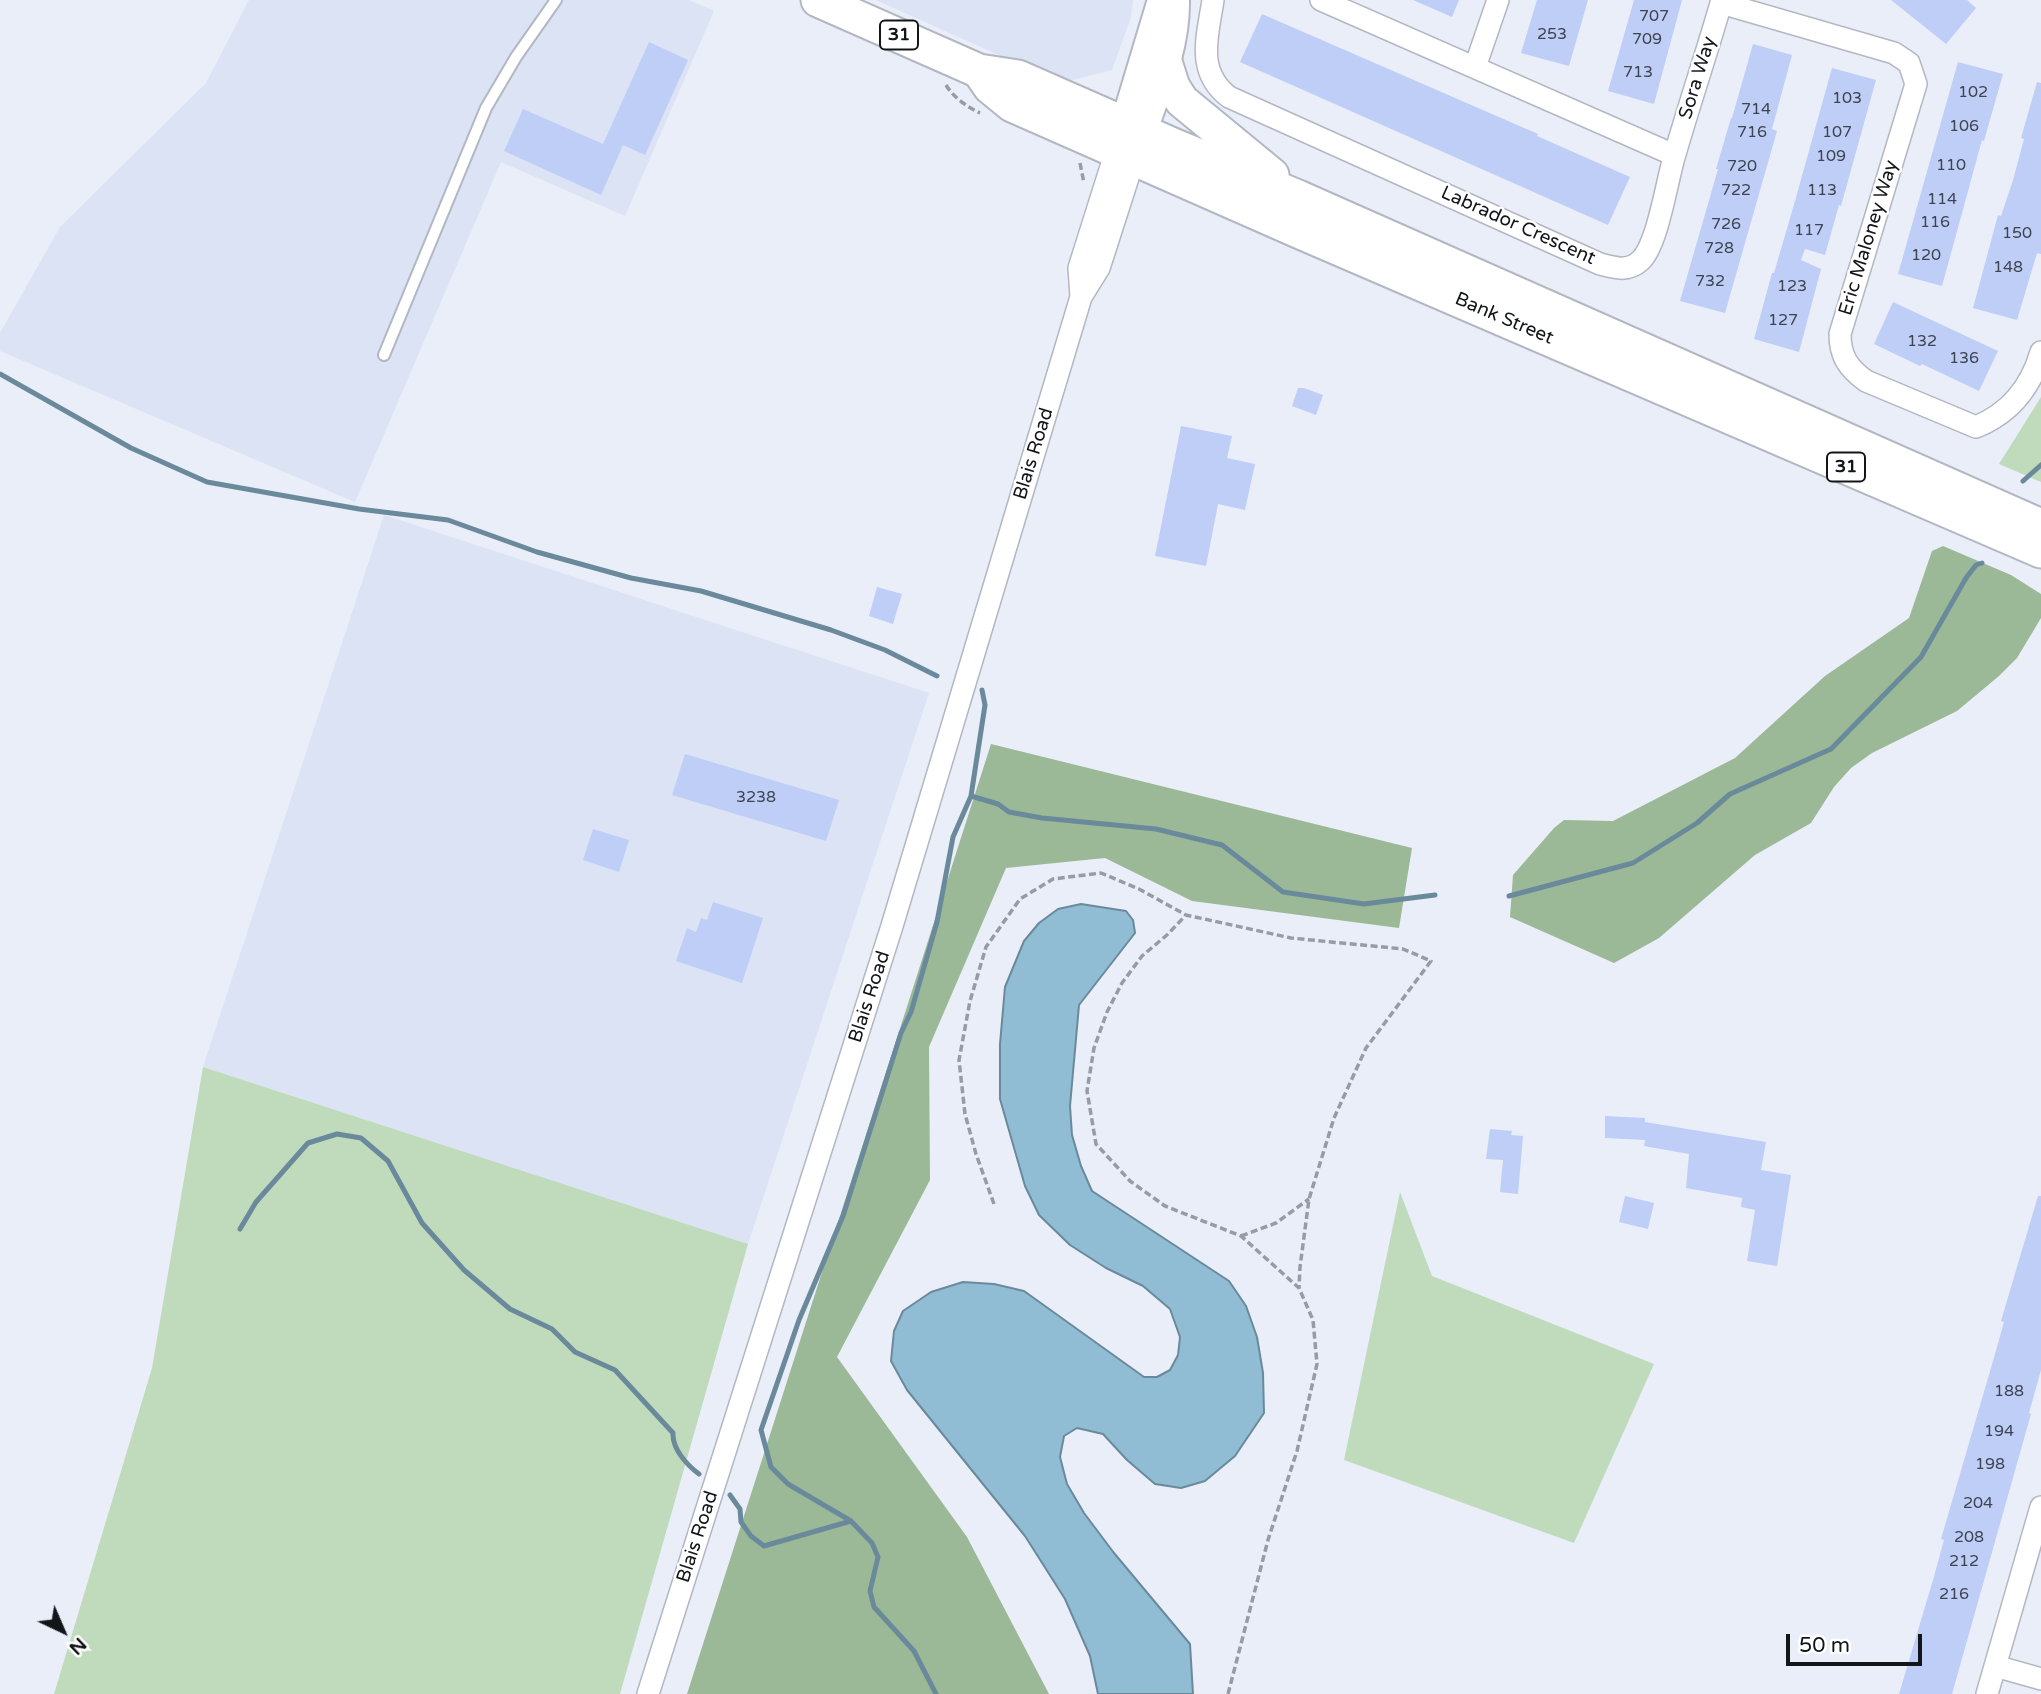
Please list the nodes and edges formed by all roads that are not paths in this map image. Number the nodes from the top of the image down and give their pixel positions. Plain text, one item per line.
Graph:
1 (556, 0) edge
2 (818, 0) edge
3 (1161, 0) edge
4 (1176, 0) edge
5 (1213, 0) edge
6 (1321, 0) edge
7 (1498, 0) edge
8 (1722, 1) edge
9 (1166, 65) junction
10 (1475, 67) junction
11 (1129, 142) junction
12 (1674, 155) junction
13 (1298, 197) junction
14 (2041, 352) edge
15 (384, 355) dead end
16 (2041, 526) edge
17 (2041, 551) edge
18 (2041, 1507) edge
19 (1995, 1666) junction
20 (2041, 1679) edge
21 (648, 1694) edge
22 (1987, 1694) edge

1 - 15 lane
2 - 11 main road, Bank Street / 31
3 - 11 street
4 - 9 street
5 - 12 street, Labrador Crescent
6 - 10 street
7 - 10 street
8 - 12 street, Sora Way
8 - 14 street, Eric Maloney Way
9 - 11 street
9 - 13 main road
10 - 12 street
11 - 13 main road, Bank Street / 31
11 - 17 main road, Bank Street / 31
11 - 21 street, Blais Road
13 - 16 main road, Bank Street / 31
18 - 19 street
19 - 20 street
19 - 22 street

